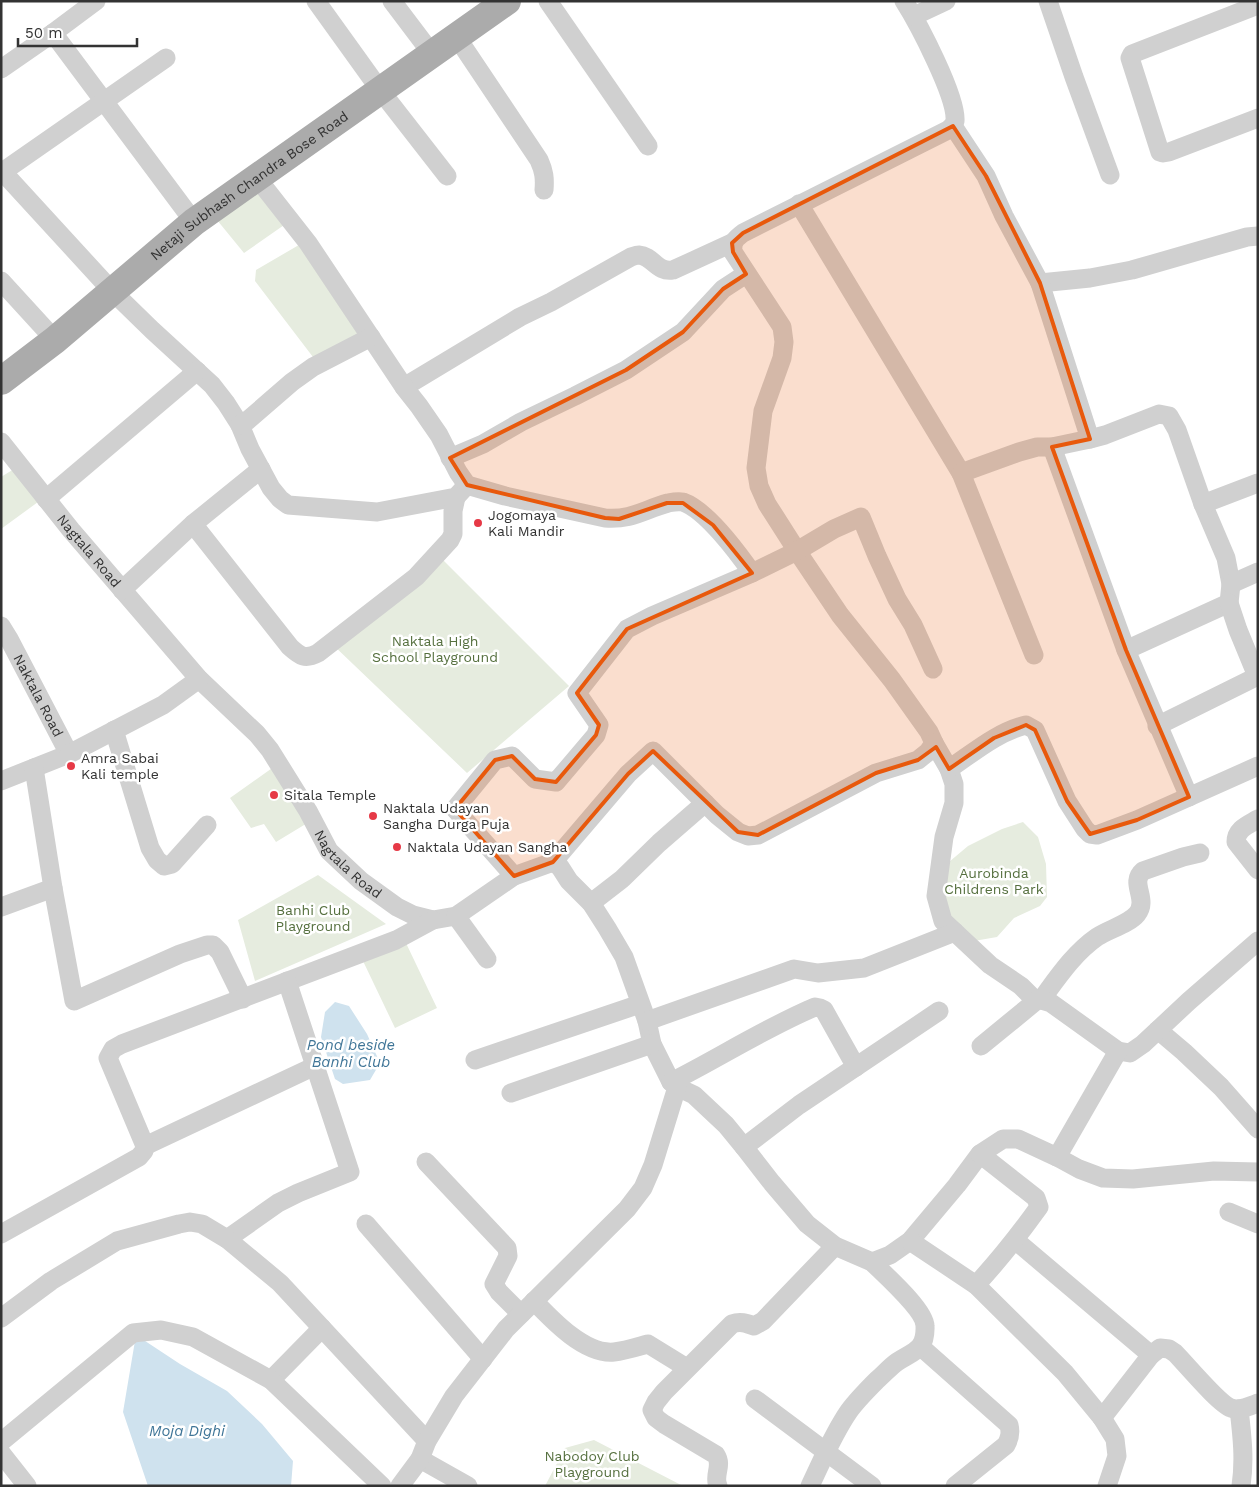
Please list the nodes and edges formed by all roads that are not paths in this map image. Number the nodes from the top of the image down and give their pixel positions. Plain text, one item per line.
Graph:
1 (96, 1) edge
2 (316, 1) edge
3 (392, 1) edge
4 (507, 1) edge
5 (548, 1) edge
6 (946, 1) edge
7 (1048, 1) edge
8 (1256, 6) edge
9 (909, 9) edge
10 (53, 33) junction
11 (456, 36) junction
12 (432, 54) junction
13 (166, 58) dead end
14 (1, 70) edge
15 (380, 90) junction
16 (105, 102) junction
17 (1258, 118) edge
18 (953, 126) junction
19 (648, 146) dead end
20 (2, 172) edge
21 (1110, 175) dead end
22 (447, 176) dead end
23 (257, 178) junction
24 (544, 190) dead end
25 (799, 204) junction
26 (194, 222) junction
27 (1258, 236) edge
28 (732, 243) junction
29 (746, 274) junction
30 (1, 281) edge
31 (1040, 283) junction
32 (112, 292) junction
33 (371, 337) junction
34 (55, 340) junction
35 (197, 371) junction
36 (1, 380) edge
37 (404, 387) junction
38 (240, 426) junction
39 (1090, 439) junction
40 (1, 442) edge
41 (1052, 447) junction
42 (450, 458) junction
43 (261, 469) junction
44 (961, 474) junction
45 (1258, 483) edge
46 (462, 491) junction
47 (46, 499) junction
48 (1203, 504) junction
49 (193, 524) junction
50 (797, 551) junction
51 (1258, 572) edge
52 (752, 573) junction
53 (122, 590) junction
54 (1230, 594) junction
55 (1, 626) edge
56 (1126, 650) junction
57 (1034, 655) dead end
58 (9, 657) edge
59 (933, 669) dead end
60 (1257, 676) edge
61 (199, 679) junction
62 (1157, 726) junction
63 (114, 730) junction
64 (934, 743) junction
65 (69, 754) junction
66 (1258, 766) edge
67 (34, 768) junction
68 (949, 769) junction
69 (1, 781) edge
70 (1189, 797) junction
71 (705, 803) junction
72 (1258, 819) edge
73 (206, 825) dead end
74 (1200, 853) dead end
75 (553, 862) junction
76 (1258, 870) edge
77 (514, 876) junction
78 (53, 888) junction
79 (591, 903) junction
80 (1, 907) edge
81 (456, 916) junction
82 (433, 920) junction
83 (955, 932) junction
84 (1258, 941) edge
85 (487, 960) dead end
86 (287, 981) junction
87 (243, 999) junction
88 (1039, 1001) junction
89 (939, 1011) dead end
90 (643, 1012) junction
91 (1158, 1030) junction
92 (652, 1044) junction
93 (980, 1046) dead end
94 (1118, 1051) junction
95 (475, 1060) dead end
96 (315, 1066) junction
97 (856, 1067) junction
98 (674, 1085) junction
99 (511, 1093) dead end
100 (1258, 1129) edge
101 (145, 1146) junction
102 (744, 1147) junction
103 (980, 1154) junction
104 (1057, 1157) junction
105 (426, 1162) dead end
106 (1258, 1172) edge
107 (1229, 1212) dead end
108 (366, 1224) dead end
109 (1258, 1224) edge
110 (1, 1234) edge
111 (227, 1239) junction
112 (1015, 1240) junction
113 (910, 1241) junction
114 (835, 1246) junction
115 (872, 1262) junction
116 (976, 1284) junction
117 (527, 1308) junction
118 (1, 1318) edge
119 (322, 1328) junction
120 (921, 1347) junction
121 (1151, 1355) junction
122 (483, 1359) junction
123 (687, 1368) junction
124 (271, 1380) junction
125 (755, 1399) dead end
126 (1258, 1403) edge
127 (1239, 1409) junction
128 (1102, 1418) junction
129 (427, 1441) junction
130 (1, 1442) edge
131 (1, 1453) edge
132 (826, 1453) junction
133 (420, 1459) junction
134 (22, 1484) edge
135 (382, 1486) edge
136 (400, 1486) edge
137 (468, 1486) edge
138 (718, 1486) edge
139 (810, 1486) edge
140 (872, 1486) edge
141 (955, 1486) edge
142 (1107, 1486) edge
143 (1241, 1486) edge

1 - 10 street
2 - 15 street
3 - 12 street
4 - 11 main road, Netaji Subhash Chandra Bose Road
5 - 19 street
6 - 9 street
7 - 21 street
8 - 17 street
9 - 18 street
10 - 14 street
10 - 16 street
11 - 12 main road, Netaji Subhash Chandra Bose Road
11 - 24 street
12 - 15 main road, Netaji Subhash Chandra Bose Road
13 - 16 street
15 - 22 street
15 - 23 main road, Netaji Subhash Chandra Bose Road
16 - 20 street
16 - 26 street
18 - 25 street
18 - 31 street
20 - 32 street
23 - 26 main road, Netaji Subhash Chandra Bose Road
23 - 33 street
25 - 28 street
25 - 44 street
26 - 32 main road, Netaji Subhash Chandra Bose Road
27 - 31 street
28 - 29 street
28 - 37 street
29 - 42 street
29 - 50 street
30 - 34 street
31 - 39 street
32 - 34 main road, Netaji Subhash Chandra Bose Road
32 - 35 street
33 - 37 street
33 - 38 street
34 - 36 main road, Netaji Subhash Chandra Bose Road
35 - 38 street
35 - 47 street
37 - 42 street
38 - 43 street
39 - 41 street
39 - 48 street
40 - 47 street, Nagtala Road
41 - 44 street
41 - 56 street
42 - 46 street
43 - 46 street
43 - 49 street
44 - 57 street
45 - 48 street
46 - 49 street
46 - 52 street
47 - 53 street, Nagtala Road
48 - 54 street
49 - 53 street
50 - 52 street
50 - 59 street
50 - 64 street
51 - 54 street
52 - 77 street
53 - 61 street, Nagtala Road
54 - 56 street
54 - 60 street
55 - 58 street, Naktala Road
56 - 62 street
58 - 65 street, Naktala Road
60 - 62 street
61 - 63 street
61 - 82 street, Nagtala Road
62 - 70 street
63 - 65 street
63 - 73 street
64 - 68 street
64 - 71 street
65 - 67 street, Naktala Road
66 - 70 street
67 - 69 street, Naktala Road
67 - 78 street
68 - 70 street
68 - 83 street
71 - 75 street
71 - 79 street
72 - 76 street
74 - 88 street
75 - 77 street, Nagtala Road
75 - 79 street
77 - 81 street, Nagtala Road
78 - 80 street
78 - 87 street
79 - 90 street
81 - 82 street, Nagtala Road
81 - 85 street
82 - 86 street
83 - 88 street
83 - 90 street
84 - 91 street
86 - 87 street
86 - 96 street
87 - 101 street
88 - 93 street
88 - 94 street
89 - 97 street
90 - 92 street
90 - 95 street
91 - 94 street
91 - 100 street
92 - 98 street
92 - 99 street
94 - 104 street
96 - 101 street
96 - 111 street
97 - 98 street
97 - 102 street
98 - 102 street
98 - 117 street
101 - 110 street
102 - 114 street
103 - 104 street
103 - 112 street
103 - 113 street
104 - 106 street
105 - 117 street
107 - 109 street
108 - 122 street
111 - 118 street
111 - 119 street
112 - 116 street
112 - 121 street
113 - 115 street
113 - 116 street
114 - 115 street
114 - 123 street
115 - 120 street
116 - 128 street
117 - 122 street
117 - 123 street
119 - 124 street
119 - 129 street
120 - 132 street
120 - 141 street
121 - 127 street
121 - 128 street
122 - 129 street
123 - 138 street
124 - 130 street
124 - 135 street
125 - 132 street
126 - 127 street
127 - 143 street
128 - 142 street
129 - 133 street
131 - 134 street
132 - 139 street
132 - 140 street
133 - 136 street
133 - 137 street

